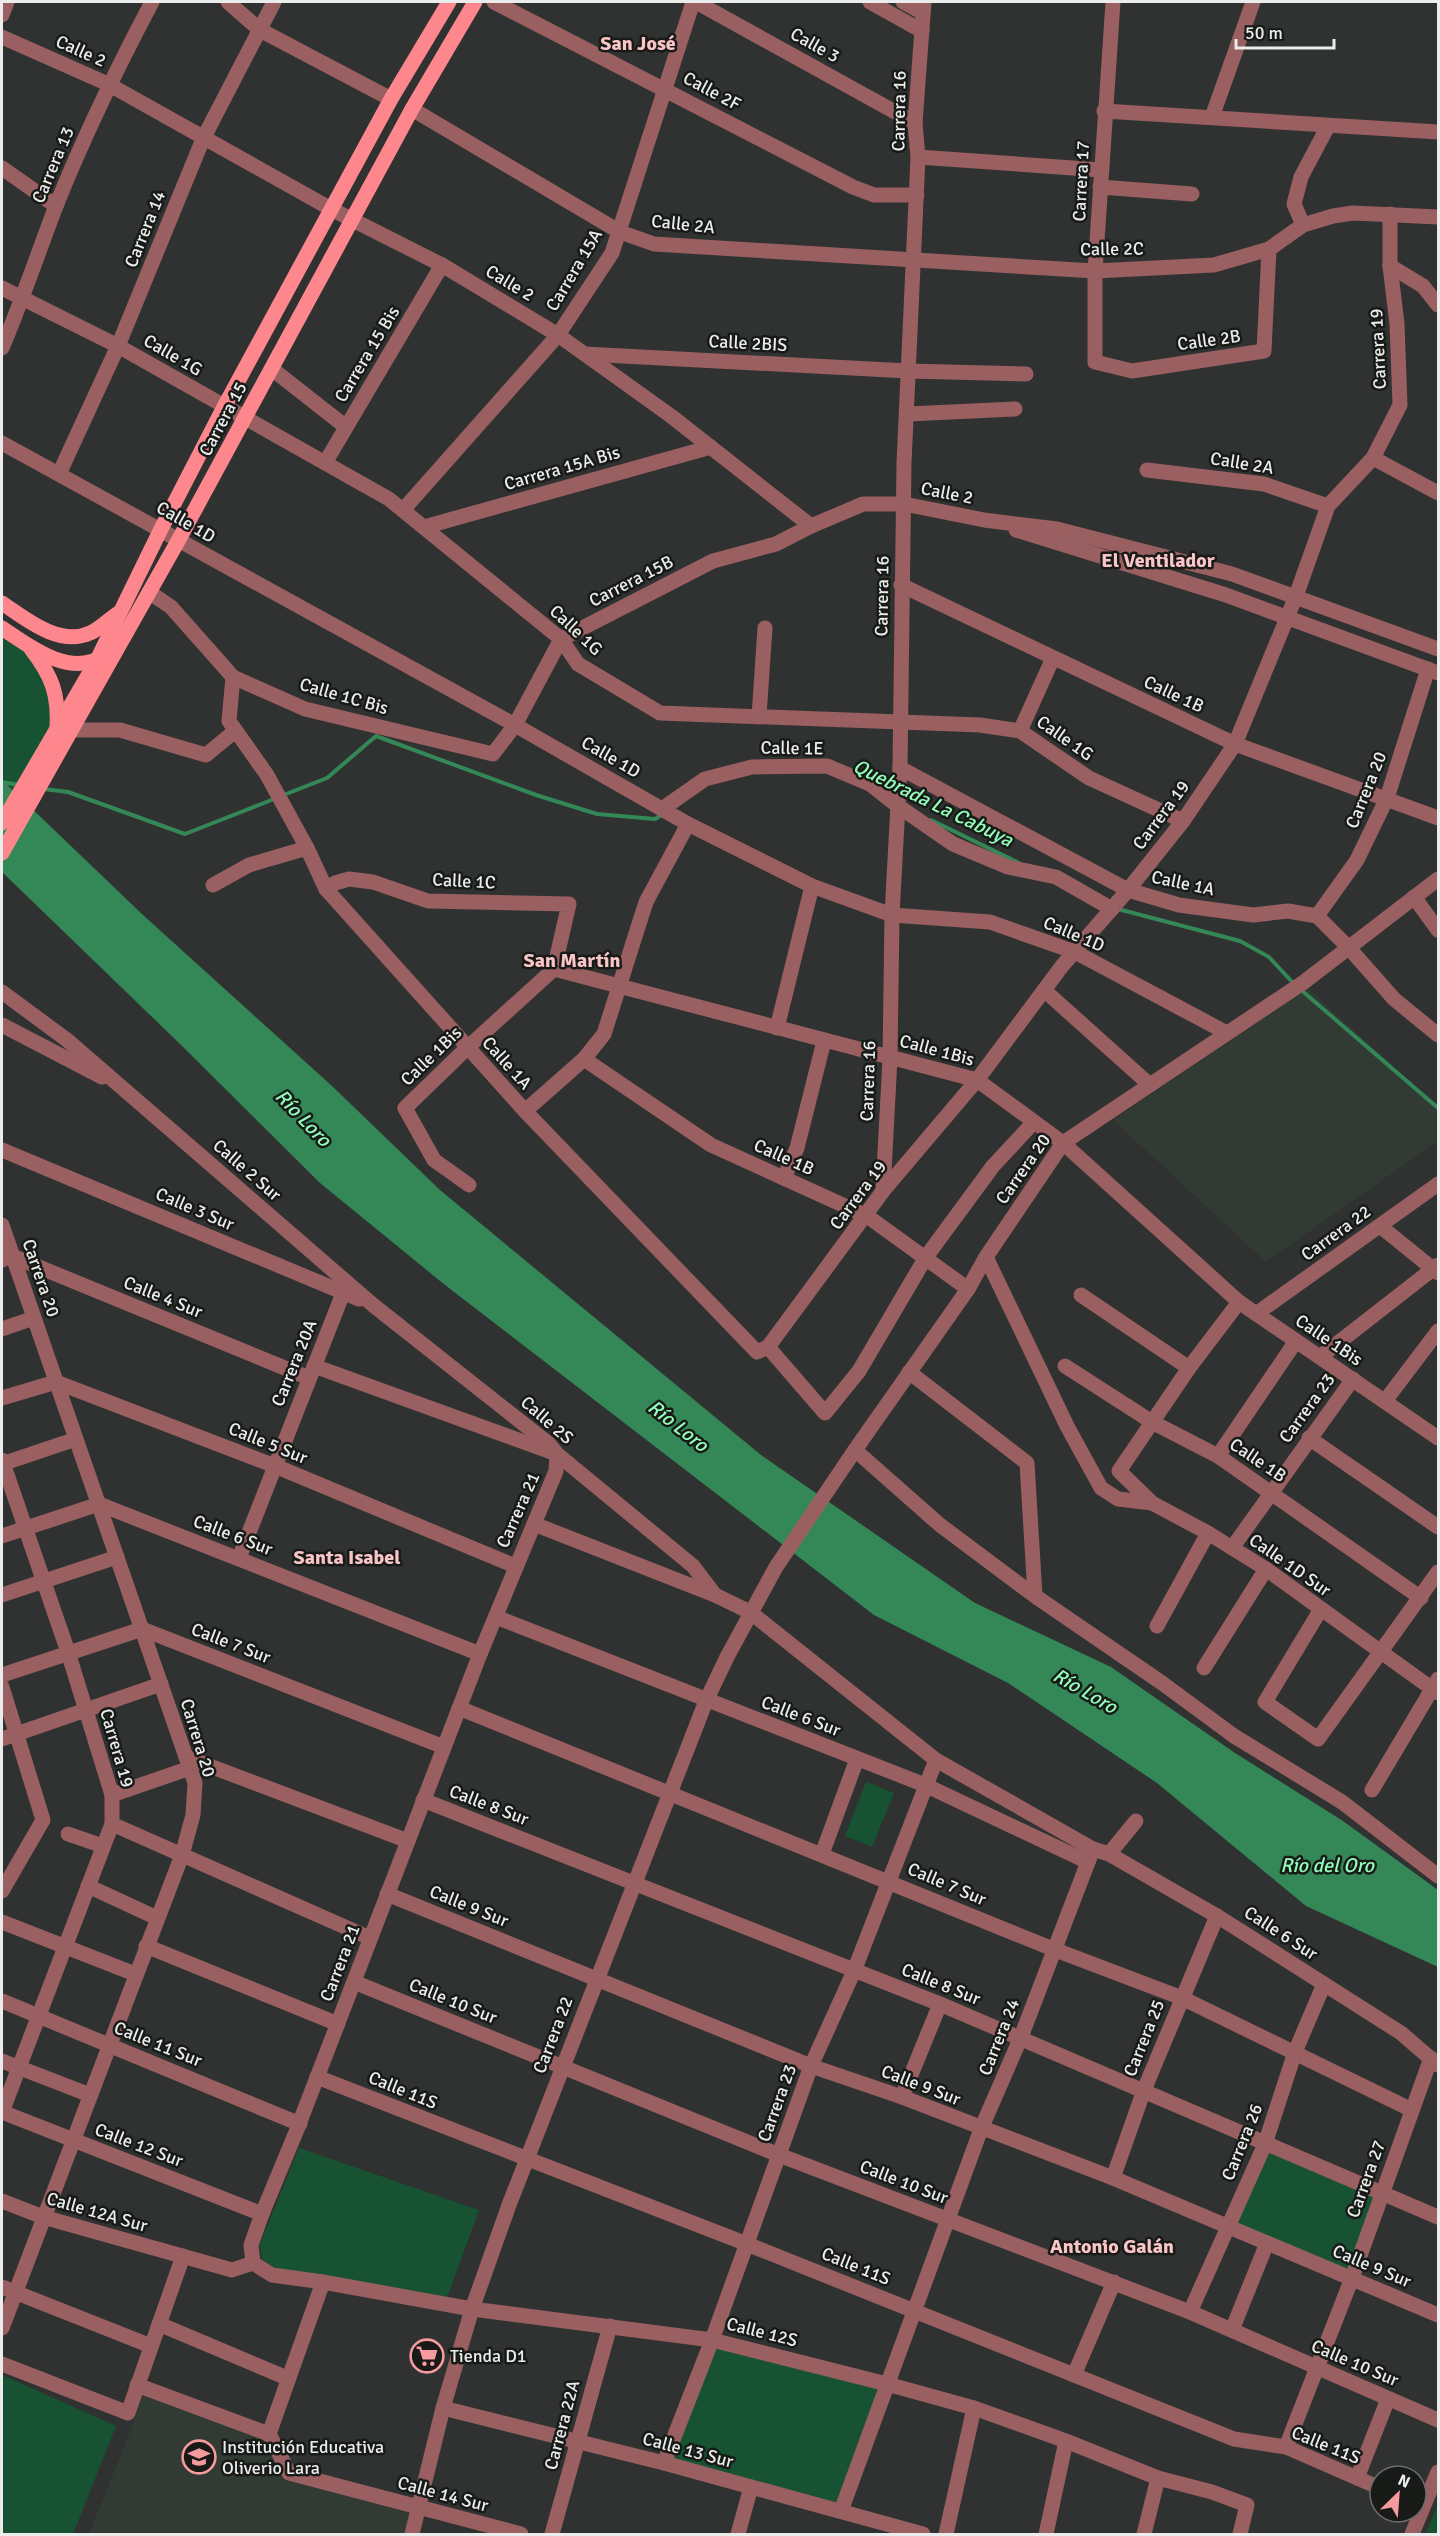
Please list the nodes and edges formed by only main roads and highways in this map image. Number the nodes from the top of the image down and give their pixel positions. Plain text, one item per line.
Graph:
1 (449, 2) edge
2 (475, 2) edge
3 (2, 603) edge
4 (119, 612) junction
5 (2, 628) edge
6 (29, 647) junction
7 (117, 648) junction
8 (97, 660) junction
9 (61, 736) junction
10 (2, 824) edge
11 (2, 853) edge

1 - 4 main road, Carrera 15
2 - 7 main road, Carrera 15
3 - 4 main road
4 - 8 main road, Carrera 15
5 - 6 main road
6 - 8 main road
6 - 9 main road
7 - 8 main road
7 - 9 main road, Carrera 15
8 - 9 main road, Carrera 15
9 - 10 main road, Carrera 15
9 - 11 main road, Carrera 15

